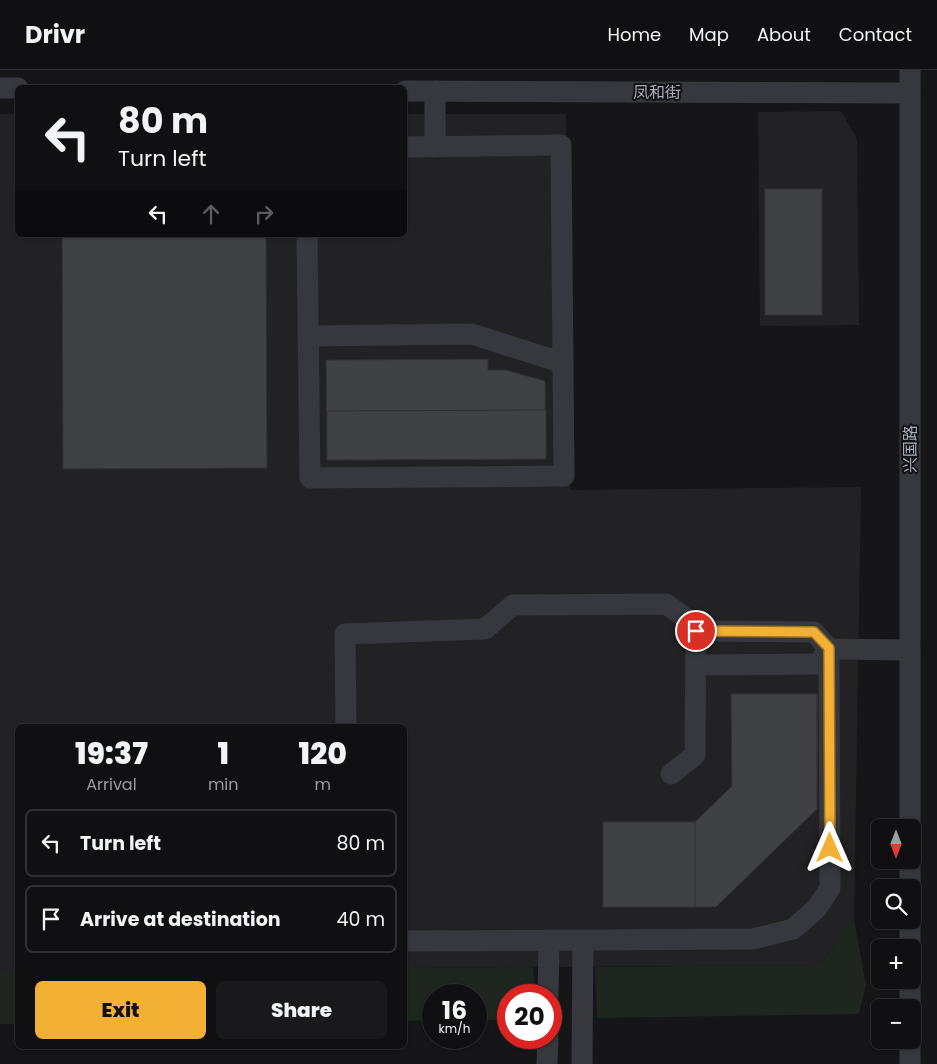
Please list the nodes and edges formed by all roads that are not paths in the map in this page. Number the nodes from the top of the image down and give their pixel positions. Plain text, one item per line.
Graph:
1 (910, 70) edge
2 (0, 88) edge
3 (15, 88) edge
4 (407, 91) edge
5 (435, 91) junction
6 (910, 93) junction
7 (407, 147) edge
8 (435, 147) junction
9 (307, 237) edge
10 (308, 336) junction
11 (563, 363) junction
12 (696, 631) junction
13 (829, 648) junction
14 (910, 650) junction
15 (696, 665) junction
16 (346, 724) edge
17 (671, 774) dead end
18 (910, 819) edge
19 (549, 940) junction
20 (583, 940) junction
21 (407, 941) edge
22 (548, 984) edge
23 (548, 1049) edge
24 (910, 1049) edge
25 (548, 1064) edge
26 (582, 1064) edge
27 (910, 1064) edge

1 - 6 street, 兴国路
2 - 3 street
4 - 5 street, 凤和街
5 - 6 street, 凤和街
5 - 8 street
6 - 14 street, 兴国路
7 - 8 street
8 - 11 street
9 - 10 street
10 - 11 street
10 - 11 street
12 - 13 street
12 - 15 street
12 - 16 street
13 - 14 street
13 - 15 street
13 - 20 street
14 - 18 street, 兴国路
15 - 17 street
19 - 20 street
19 - 21 street
19 - 22 street
20 - 26 street
23 - 25 street
24 - 27 street

